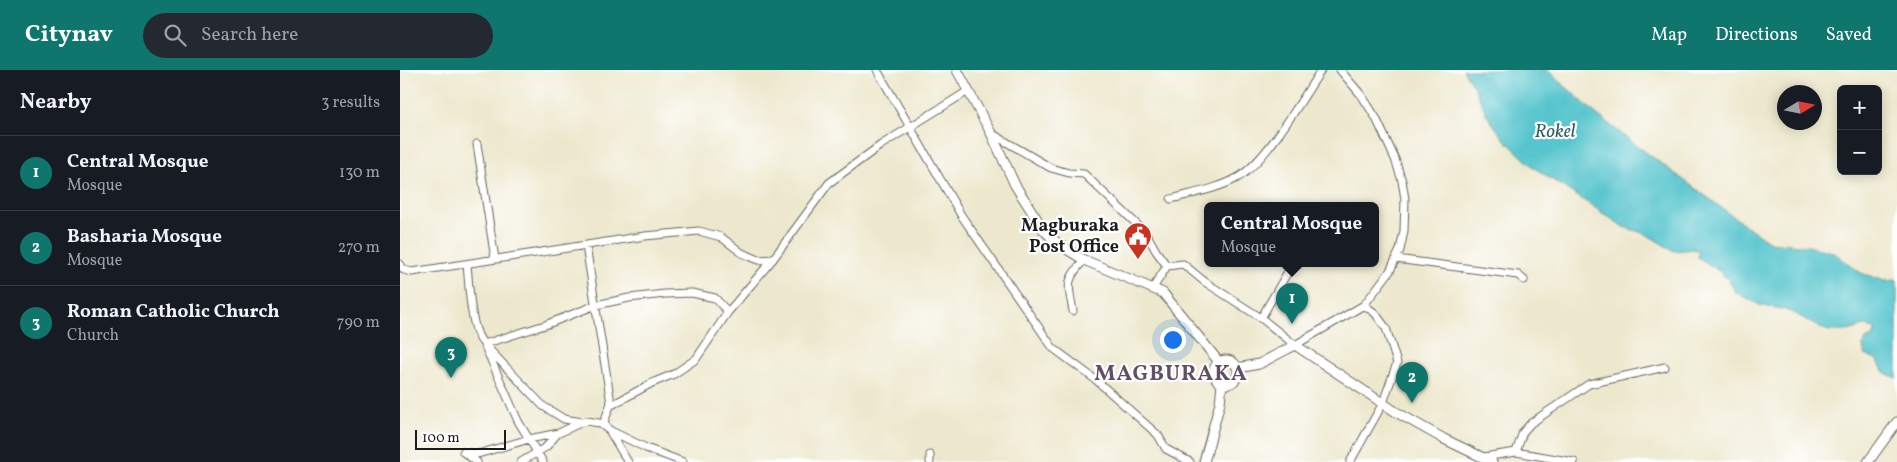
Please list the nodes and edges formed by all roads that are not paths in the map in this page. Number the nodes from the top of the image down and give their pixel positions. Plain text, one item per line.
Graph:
1 (877, 70) edge
2 (957, 70) edge
3 (1321, 70) edge
4 (1340, 70) edge
5 (968, 92) junction
6 (910, 126) junction
7 (991, 133) junction
8 (477, 144) dead end
9 (1171, 199) dead end
10 (586, 246) junction
11 (772, 258) junction
12 (495, 259) junction
13 (1396, 259) junction
14 (1084, 260) junction
15 (400, 264) edge
16 (467, 264) junction
17 (1167, 266) junction
18 (1291, 267) edge
19 (1524, 280) dead end
20 (1153, 288) junction
21 (596, 305) junction
22 (1364, 305) junction
23 (1073, 310) dead end
24 (728, 312) junction
25 (1261, 318) junction
26 (484, 344) junction
27 (1295, 345) junction
28 (1219, 362) junction
29 (1665, 367) dead end
30 (1238, 368) junction
31 (1605, 377) dead end
32 (1222, 384) junction
33 (1589, 384) junction
34 (1383, 403) junction
35 (610, 406) junction
36 (582, 422) junction
37 (1897, 422) edge
38 (607, 429) junction
39 (559, 433) junction
40 (529, 439) junction
41 (537, 452) junction
42 (1516, 452) junction
43 (1488, 459) edge
44 (477, 462) edge
45 (522, 462) edge
46 (542, 462) edge
47 (628, 462) edge
48 (683, 462) edge
49 (1190, 462) edge
50 (1204, 462) edge
51 (1350, 462) edge
52 (1574, 462) edge
53 (1868, 462) edge

1 - 6 street
2 - 5 street
3 - 9 street
4 - 13 street
5 - 6 street
5 - 7 street
6 - 11 street
6 - 49 street
7 - 14 street
7 - 17 street
8 - 12 street
10 - 11 street
10 - 12 street
10 - 21 street
11 - 24 street
12 - 16 street
13 - 19 street
13 - 22 street
14 - 20 street
14 - 23 street
15 - 16 street
16 - 26 street
17 - 20 street
17 - 25 street
18 - 25 street
20 - 28 street
21 - 24 street
21 - 26 street
21 - 35 street
22 - 27 street
22 - 34 street
24 - 35 street
25 - 27 street
26 - 36 street
26 - 40 street
27 - 30 street
27 - 34 street
28 - 30 street
28 - 32 street
29 - 33 street
30 - 32 street
31 - 33 street
32 - 50 street
33 - 42 street
34 - 43 street
34 - 51 street
35 - 38 street
36 - 38 street
36 - 39 street
37 - 53 street
38 - 47 street
38 - 48 street
39 - 40 street
39 - 41 street
40 - 41 street
40 - 44 street
41 - 45 street
41 - 46 street
42 - 43 street
42 - 52 street

